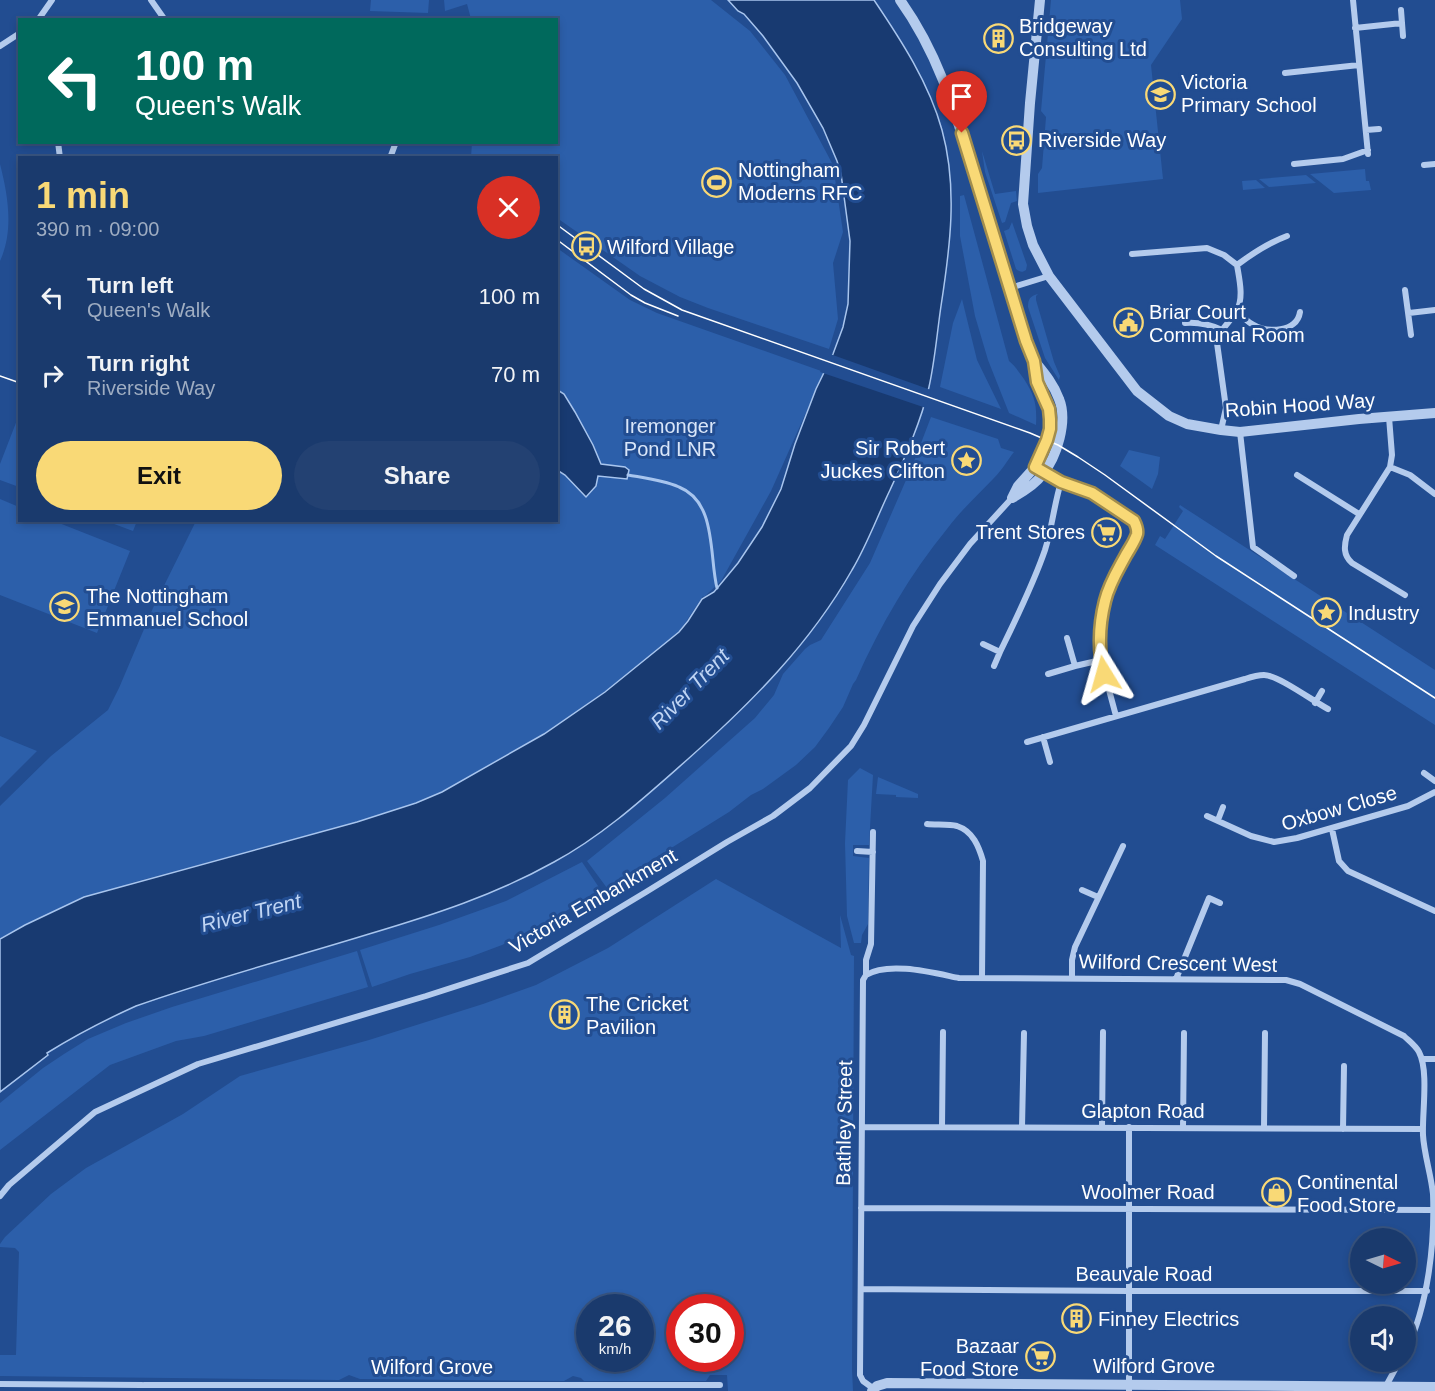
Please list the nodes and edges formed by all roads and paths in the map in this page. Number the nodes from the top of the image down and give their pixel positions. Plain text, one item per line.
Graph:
1 (52, 0) edge
2 (151, 0) edge
3 (900, 0) edge
4 (1040, 0) edge
5 (1353, 0) edge
6 (1401, 10) dead end
7 (41, 18) edge
8 (164, 18) edge
9 (1402, 23) junction
10 (1355, 28) junction
11 (18, 34) edge
12 (1403, 36) dead end
13 (0, 46) edge
14 (1359, 65) junction
15 (1285, 73) dead end
16 (1379, 129) dead end
17 (1366, 130) junction
18 (1294, 164) dead end
19 (1435, 164) edge
20 (1424, 165) dead end
21 (1287, 236) dead end
22 (1132, 254) dead end
23 (1237, 265) junction
24 (1049, 276) junction
25 (1010, 288) junction
26 (1405, 290) dead end
27 (1435, 310) edge
28 (1237, 311) junction
29 (1300, 312) dead end
30 (1408, 313) junction
31 (1185, 323) dead end
32 (1222, 330) junction
33 (1411, 335) dead end
34 (1435, 413) edge
35 (1389, 417) junction
36 (1221, 430) junction
37 (1240, 432) junction
38 (1390, 467) junction
39 (1039, 470) junction
40 (1297, 475) dead end
41 (1061, 482) junction
42 (1435, 494) edge
43 (1012, 498) joint
44 (1359, 514) junction
45 (1294, 576) dead end
46 (1405, 595) dead end
47 (1067, 638) dead end
48 (983, 644) dead end
49 (1000, 652) junction
50 (1101, 660) junction
51 (994, 666) dead end
52 (1075, 666) junction
53 (1048, 674) dead end
54 (1322, 692) dead end
55 (1315, 703) junction
56 (1328, 709) dead end
57 (1116, 716) junction
58 (1043, 737) junction
59 (1027, 742) dead end
60 (1050, 762) dead end
61 (1424, 773) dead end
62 (1435, 780) edge
63 (1435, 792) edge
64 (1223, 807) dead end
65 (1207, 816) dead end
66 (1218, 820) junction
67 (927, 824) dead end
68 (1332, 829) junction
69 (873, 832) dead end
70 (1123, 846) dead end
71 (857, 851) dead end
72 (873, 852) junction
73 (1082, 890) dead end
74 (1098, 897) junction
75 (1220, 903) dead end
76 (1435, 911) edge
77 (866, 975) junction
78 (982, 978) junction
79 (1072, 978) junction
80 (1176, 979) junction
81 (942, 1032) dead end
82 (1103, 1032) dead end
83 (1023, 1033) dead end
84 (1184, 1033) dead end
85 (1265, 1033) dead end
86 (1422, 1059) junction
87 (1435, 1059) edge
88 (1344, 1066) dead end
89 (862, 1127) junction
90 (942, 1127) junction
91 (1022, 1127) junction
92 (1102, 1127) junction
93 (1129, 1127) junction
94 (1184, 1128) junction
95 (1264, 1128) junction
96 (1343, 1129) junction
97 (1423, 1129) junction
98 (0, 1196) edge
99 (861, 1208) junction
100 (1130, 1209) junction
101 (1435, 1210) edge
102 (861, 1289) junction
103 (1129, 1291) junction
104 (1427, 1291) junction
105 (1416, 1325) edge
106 (1393, 1372) edge
107 (0, 1384) edge
108 (720, 1385) dead end
109 (1129, 1387) edge
110 (1435, 1387) edge
111 (575, 1388) edge
112 (682, 1388) edge
113 (1381, 1388) edge
114 (873, 1390) edge

1 - 7 street
2 - 8 street
3 - 25 street
4 - 24 street, Robin Hood Way
5 - 10 street
6 - 9 street
9 - 10 street
9 - 12 street
10 - 14 street
11 - 13 street
14 - 15 street
14 - 17 street
16 - 17 street
17 - 18 street
19 - 20 street
21 - 23 street
22 - 23 street
23 - 28 street
24 - 25 street
24 - 36 street, Robin Hood Way
25 - 39 street
26 - 30 street
27 - 30 street
28 - 29 street
28 - 32 street
30 - 33 street
31 - 32 street
32 - 36 street
34 - 35 street, Robin Hood Way
35 - 37 street, Robin Hood Way
35 - 38 street
36 - 37 street, Robin Hood Way
37 - 45 street
38 - 42 street
38 - 44 street
39 - 41 street
39 - 43 street, Victoria Embankment
40 - 44 street
41 - 49 street
41 - 50 street
43 - 98 street, Victoria Embankment
44 - 46 street
47 - 52 street
48 - 49 street
49 - 51 street
50 - 52 street
50 - 57 street
52 - 53 street
54 - 55 street
55 - 56 street
55 - 57 street
57 - 58 street
58 - 59 street
58 - 60 street
61 - 62 street
63 - 68 street, Oxbow Close
64 - 66 street
65 - 66 street, Oxbow Close
66 - 68 street, Oxbow Close
67 - 78 street
68 - 76 street
69 - 72 street, Bathley Street
70 - 74 street
71 - 72 street
72 - 77 street, Bathley Street
73 - 74 street
74 - 79 street
75 - 80 street
77 - 78 street, Wilford Crescent West
77 - 89 street, Bathley Street
78 - 79 street, Wilford Crescent West
79 - 80 street, Wilford Crescent West
80 - 86 street, Wilford Crescent West
81 - 90 street
82 - 92 street
83 - 91 street
84 - 94 street
85 - 95 street
86 - 87 street
86 - 97 street
88 - 96 street
89 - 90 street, Glapton Road
89 - 99 street, Bathley Street
90 - 91 street, Glapton Road
91 - 92 street, Glapton Road
92 - 93 street, Glapton Road
93 - 94 street, Glapton Road
93 - 100 street
94 - 95 street, Glapton Road
95 - 96 street, Glapton Road
96 - 97 street, Glapton Road
97 - 101 street
99 - 100 street, Woolmer Road
99 - 102 street, Bathley Street
100 - 101 street, Woolmer Road
100 - 103 street
101 - 104 street
102 - 103 street, Beauvale Road
102 - 114 street, Bathley Street
103 - 104 street, Beauvale Road
103 - 109 street
104 - 105 street
106 - 113 street
107 - 111 street, Wilford Grove
108 - 112 street, Wilford Grove
109 - 113 street, Wilford Grove
109 - 114 street, Wilford Grove
110 - 113 street, Wilford Grove
111 - 112 street, Wilford Grove

